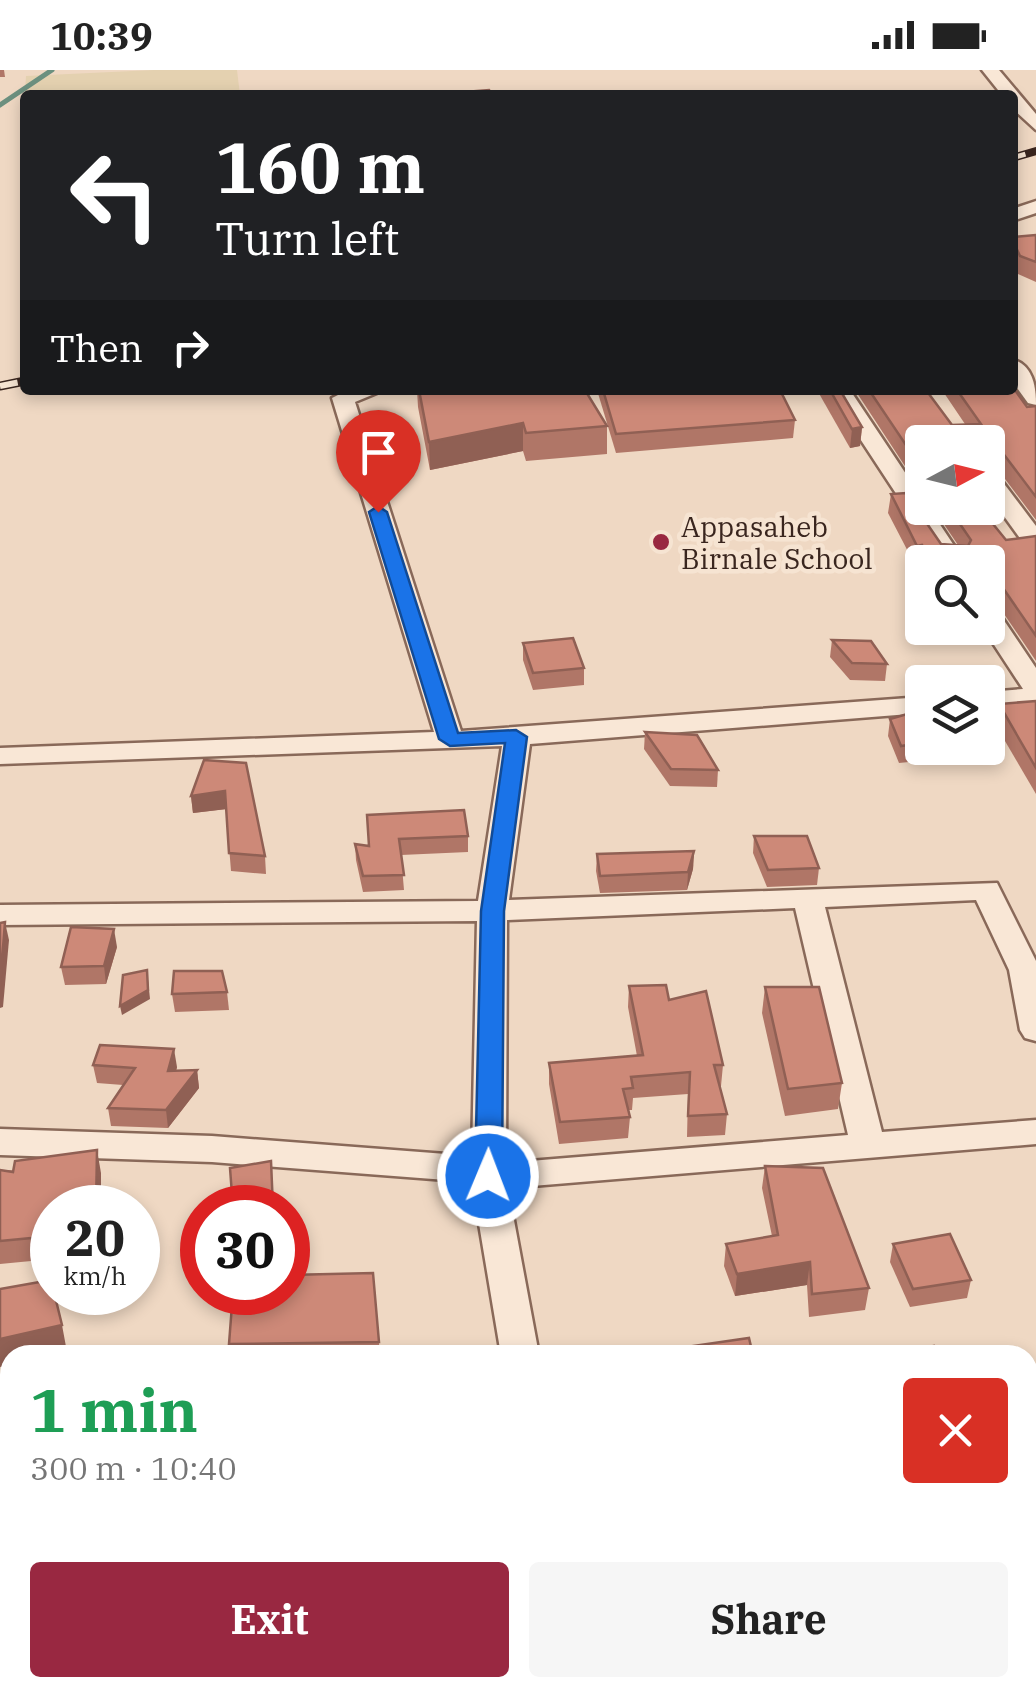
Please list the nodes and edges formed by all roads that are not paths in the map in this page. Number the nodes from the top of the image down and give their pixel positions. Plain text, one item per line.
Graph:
1 (990, 70) edge
2 (1007, 90) edge
3 (1018, 104) edge
4 (1036, 126) edge
5 (1018, 374) edge
6 (354, 395) edge
7 (842, 395) edge
8 (1036, 398) edge
9 (1005, 501) edge
10 (1036, 543) edge
11 (942, 545) edge
12 (1005, 642) edge
13 (1036, 692) edge
14 (1005, 697) edge
15 (905, 706) edge
16 (516, 737) junction
17 (450, 739) junction
18 (0, 756) edge
19 (808, 898) junction
20 (492, 911) junction
21 (0, 916) edge
22 (1036, 1030) edge
23 (1036, 1132) edge
24 (0, 1142) edge
25 (868, 1145) junction
26 (488, 1173) junction
27 (518, 1345) edge

1 - 2 street
3 - 4 street
5 - 8 street
6 - 17 street
7 - 11 street
9 - 10 street
12 - 13 street
13 - 14 street
15 - 16 street
16 - 17 street
16 - 20 street
17 - 18 street
19 - 20 street
19 - 22 street
19 - 25 street
20 - 21 street
20 - 26 street
23 - 25 street
24 - 26 street
25 - 26 street
26 - 27 street

